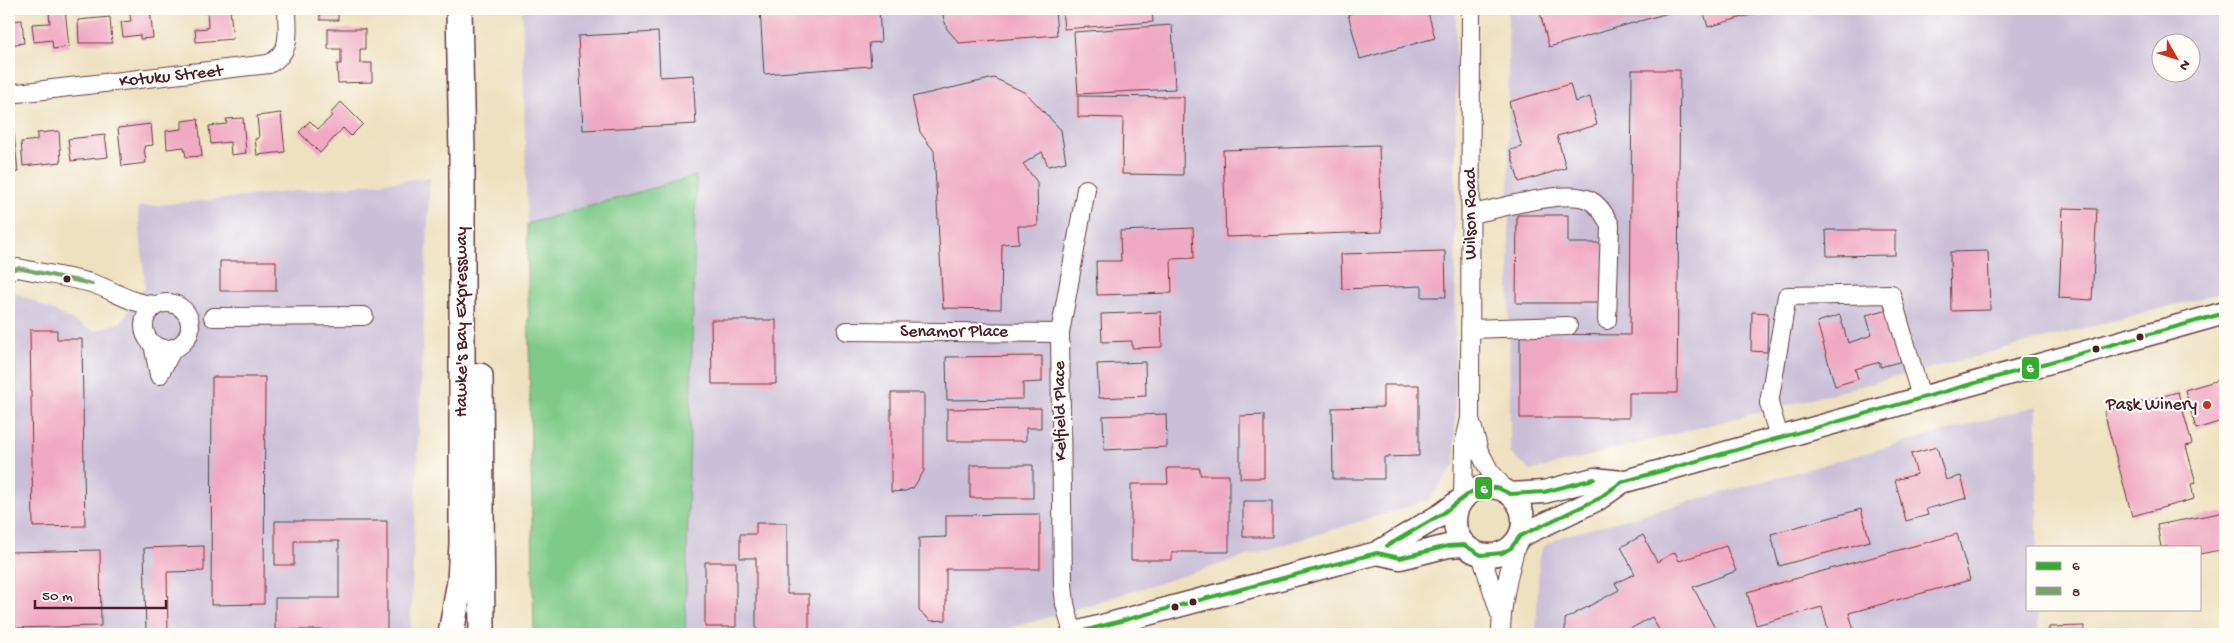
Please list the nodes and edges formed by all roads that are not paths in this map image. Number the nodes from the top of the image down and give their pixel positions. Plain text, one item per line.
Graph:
1 (287, 9) edge
2 (460, 9) edge
3 (475, 9) edge
4 (1471, 9) edge
5 (9, 94) edge
6 (1086, 189) dead end
7 (1471, 214) junction
8 (9, 270) edge
9 (130, 301) junction
10 (157, 305) junction
11 (186, 312) junction
12 (2225, 312) edge
13 (364, 316) dead end
14 (212, 317) junction
15 (1607, 320) dead end
16 (144, 321) junction
17 (1568, 326) dead end
18 (1470, 329) junction
19 (847, 331) dead end
20 (1060, 333) junction
21 (189, 334) junction
22 (153, 344) junction
23 (173, 348) junction
24 (1921, 397) junction
25 (1470, 419) junction
26 (1779, 437) junction
27 (1622, 482) junction
28 (1509, 493) junction
29 (1463, 498) junction
30 (1519, 537) junction
31 (1472, 550) junction
32 (1377, 553) junction
33 (1501, 626) edge
34 (451, 634) edge
35 (482, 634) edge
36 (1073, 634) edge

1 - 5 street, Kotuku Street
2 - 34 highway, Hawke's Bay Expressway
3 - 35 highway, Hawke's Bay Expressway
4 - 7 street, Wilson Road
6 - 20 street, Kelfield Place
7 - 15 street
7 - 18 street, Wilson Road
8 - 9 street
9 - 10 street
9 - 16 street
10 - 11 street
10 - 16 street
11 - 14 street
11 - 21 street
12 - 24 main road
13 - 14 street
14 - 21 street
16 - 22 street
17 - 18 street
18 - 25 street, Wilson Road
19 - 20 street, Senamor Place
20 - 36 street, Kelfield Place
21 - 23 street
22 - 23 street
22 - 23 street
24 - 26 main road
24 - 26 street
25 - 28 street, Wilson Road
25 - 29 street, Wilson Road
26 - 27 main road
27 - 28 main road
27 - 30 main road
28 - 29 main road
28 - 30 main road
29 - 31 main road
29 - 32 main road
30 - 31 main road
30 - 33 street
31 - 32 main road
31 - 33 street
32 - 36 main road

